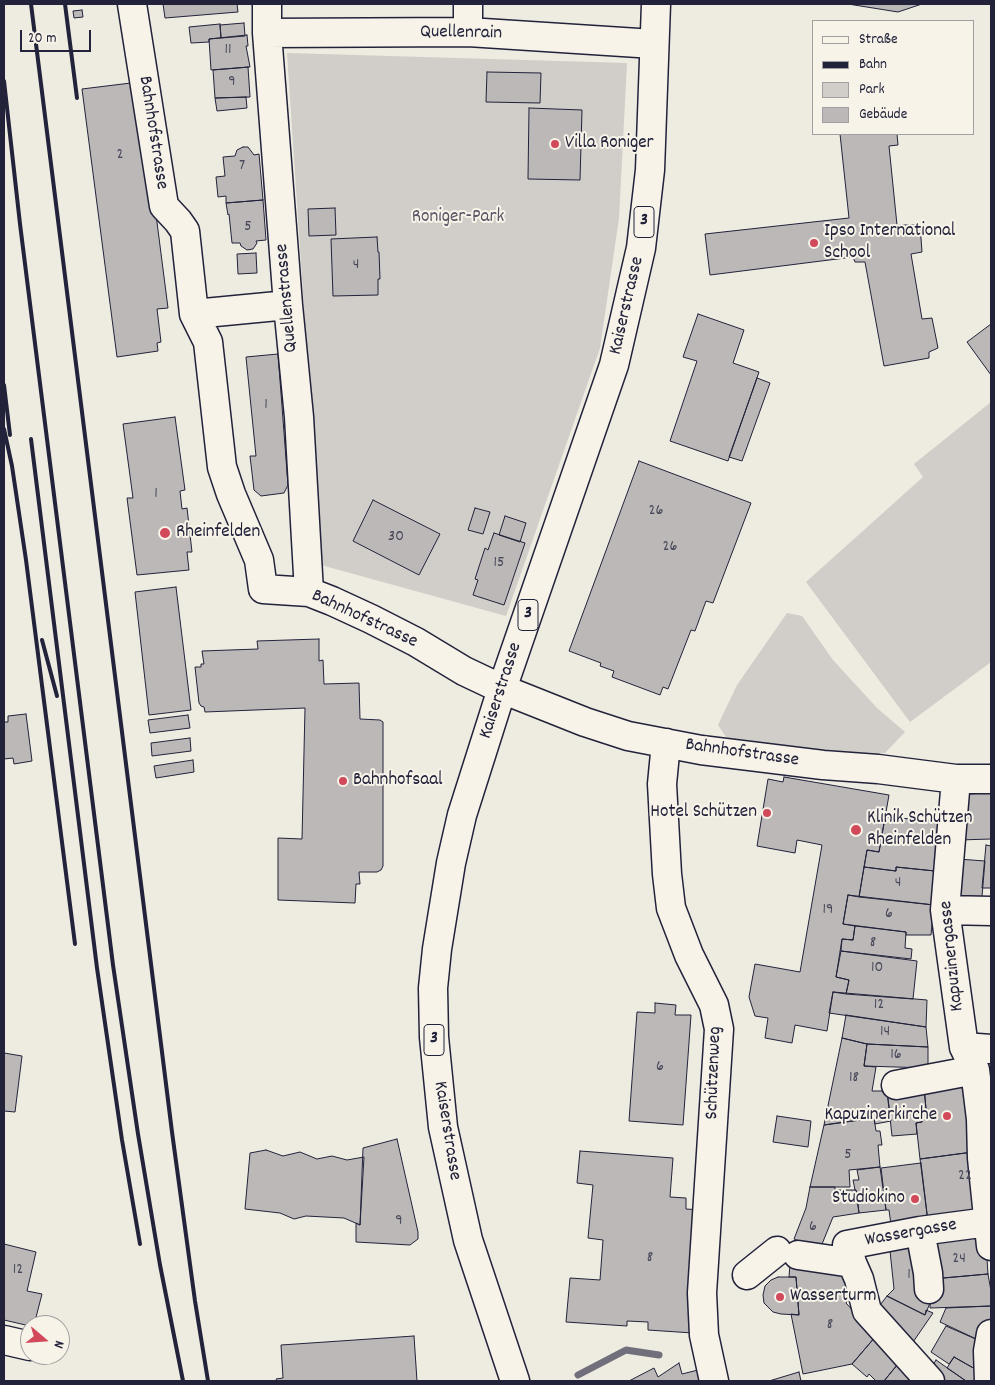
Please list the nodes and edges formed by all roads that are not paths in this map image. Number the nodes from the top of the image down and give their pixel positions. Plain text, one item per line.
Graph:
1 (132, 4) edge
2 (267, 4) edge
3 (468, 4) edge
4 (656, 4) edge
5 (468, 32) junction
6 (267, 33) junction
7 (654, 44) junction
8 (288, 305) junction
9 (194, 314) junction
10 (309, 592) junction
11 (502, 689) junction
12 (666, 743) junction
13 (991, 778) edge
14 (956, 779) junction
15 (945, 910) junction
16 (991, 911) edge
17 (991, 1049) edge
18 (969, 1058) junction
19 (896, 1085) dead end
20 (986, 1119) edge
21 (920, 1231) junction
22 (990, 1234) edge
23 (852, 1263) junction
24 (747, 1275) dead end
25 (929, 1289) dead end
26 (991, 1334) edge
27 (4, 1340) edge
28 (20, 1344) edge
29 (514, 1381) edge
30 (714, 1381) edge
31 (930, 1381) edge
32 (989, 1381) edge

1 - 9 street, Bahnhofstrasse
2 - 6 street, Quellenstrasse
3 - 5 street
4 - 7 street, Kaiserstrasse / 3
5 - 6 street, Quellenrain
5 - 7 street, Quellenrain
6 - 8 street, Quellenstrasse
7 - 11 street, Kaiserstrasse / 3
8 - 9 street
8 - 10 street, Quellenstrasse
9 - 10 street, Bahnhofstrasse
10 - 11 street, Bahnhofstrasse
11 - 12 street, Bahnhofstrasse
11 - 29 street, Kaiserstrasse / 3
12 - 14 street, Bahnhofstrasse
12 - 30 street, Schützenweg
13 - 14 street, Bahnhofstrasse
14 - 15 street, Kapuzinergasse
15 - 16 street
15 - 18 street, Kapuzinergasse
17 - 18 street
18 - 19 street
18 - 20 street, Kapuzinergasse
20 - 22 street, Kapuzinergasse
21 - 22 street, Wassergasse
21 - 23 street, Wassergasse
21 - 25 street
23 - 24 street
23 - 31 street, Wassergasse
26 - 32 street
27 - 28 street

